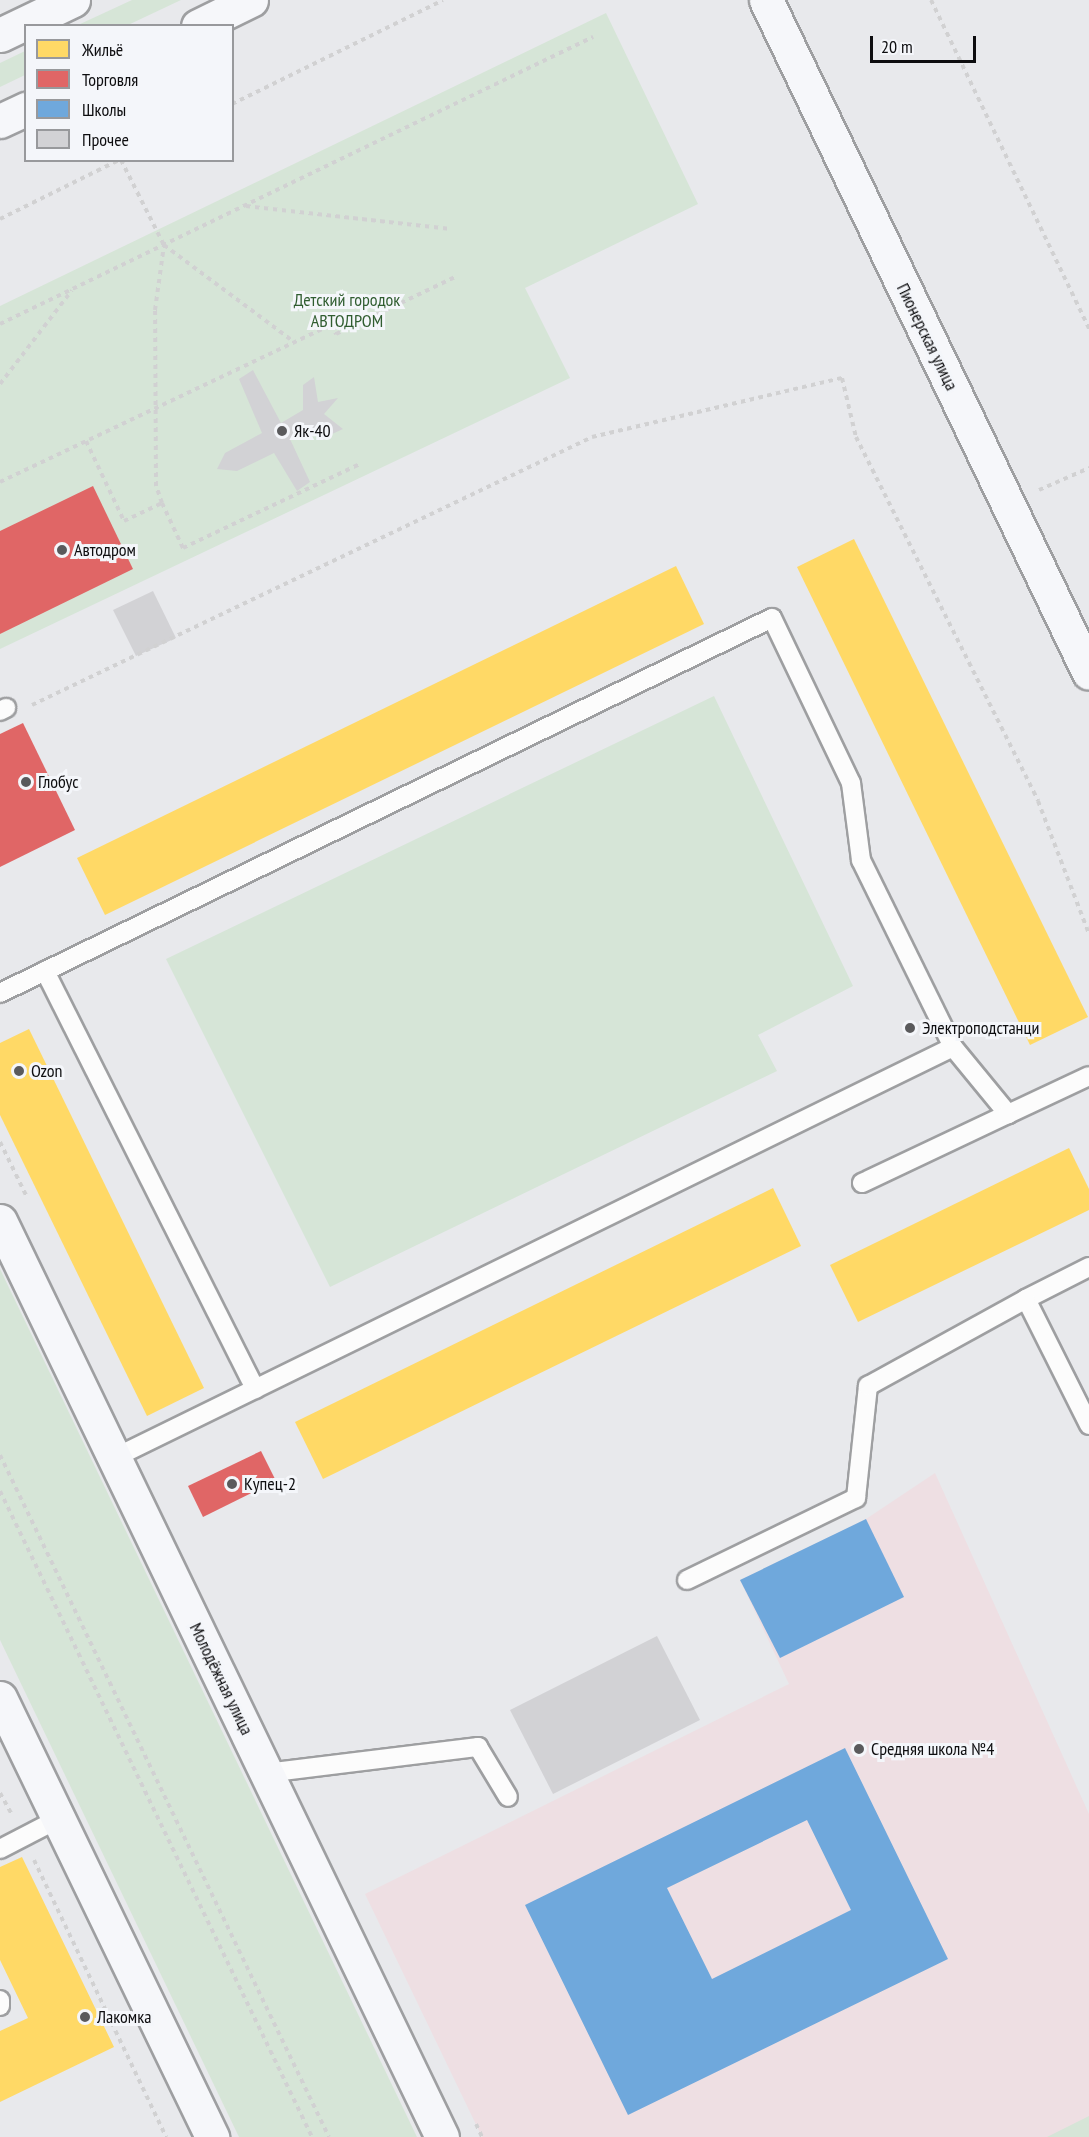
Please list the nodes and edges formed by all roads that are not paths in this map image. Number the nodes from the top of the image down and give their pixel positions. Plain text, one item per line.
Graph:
1 (73, 0) edge
2 (251, 0) edge
3 (766, 0) edge
4 (202, 24) edge
5 (0, 35) edge
6 (24, 110) edge
7 (0, 121) edge
8 (1089, 673) edge
9 (45, 971) junction
10 (0, 993) edge
11 (953, 1047) junction
12 (1089, 1076) edge
13 (1008, 1114) junction
14 (862, 1183) dead end
15 (0, 1221) edge
16 (1089, 1268) edge
17 (1026, 1299) junction
18 (255, 1389) junction
19 (1089, 1425) edge
20 (114, 1458) junction
21 (687, 1580) dead end
22 (0, 1698) edge
23 (266, 1773) junction
24 (508, 1797) dead end
25 (58, 1819) junction
26 (0, 1848) edge
27 (0, 2000) edge
28 (0, 2006) edge
29 (208, 2135) edge
30 (442, 2137) edge

1 - 5 main road
2 - 4 main road
3 - 8 main road, Пионерская улица
6 - 7 main road
9 - 10 lane
9 - 11 lane
9 - 18 lane
11 - 13 lane
11 - 18 lane
12 - 13 lane
13 - 14 lane
15 - 20 main road, Молодёжная улица
16 - 17 lane
17 - 19 lane
17 - 21 lane
18 - 20 lane
20 - 23 main road, Молодёжная улица
22 - 25 main road
23 - 24 lane
23 - 30 main road, Молодёжная улица
25 - 26 lane
25 - 29 main road
27 - 28 lane

